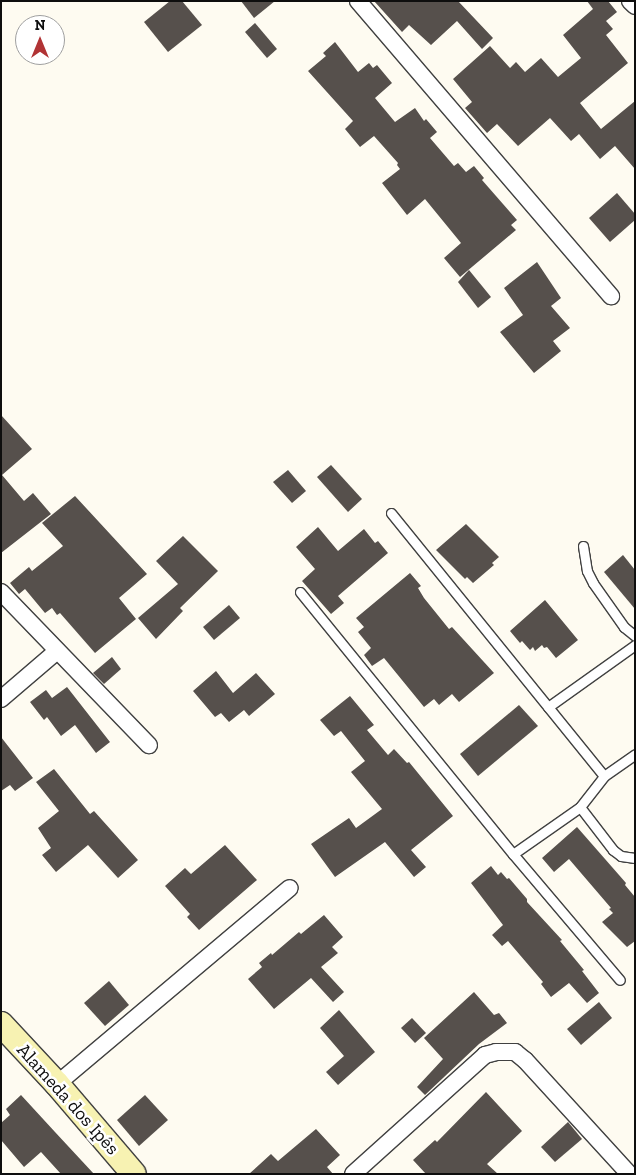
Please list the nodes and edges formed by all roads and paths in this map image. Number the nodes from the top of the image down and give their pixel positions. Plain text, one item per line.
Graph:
1 (358, 1) edge
2 (630, 1) edge
3 (635, 6) edge
4 (611, 296) dead end
5 (391, 513) dead end
6 (583, 546) dead end
7 (1, 592) edge
8 (300, 592) dead end
9 (635, 636) edge
10 (635, 645) edge
11 (57, 650) junction
12 (1, 699) edge
13 (548, 707) junction
14 (149, 745) dead end
15 (635, 754) edge
16 (604, 776) junction
17 (580, 807) junction
18 (513, 854) junction
19 (635, 858) edge
20 (290, 888) dead end
21 (620, 980) dead end
22 (1, 1024) edge
23 (57, 1084) junction
24 (134, 1174) edge
25 (353, 1174) edge
26 (629, 1174) edge

1 - 4 street
2 - 3 street
5 - 13 lane
6 - 9 lane
7 - 11 street
8 - 18 lane
10 - 13 lane
11 - 12 street
11 - 14 street
13 - 16 lane
15 - 16 lane
16 - 17 lane
17 - 18 lane
17 - 19 lane
18 - 21 lane
20 - 23 street
22 - 23 street, Alameda dos Ipês
23 - 24 street, Alameda dos Ipês
25 - 26 street

